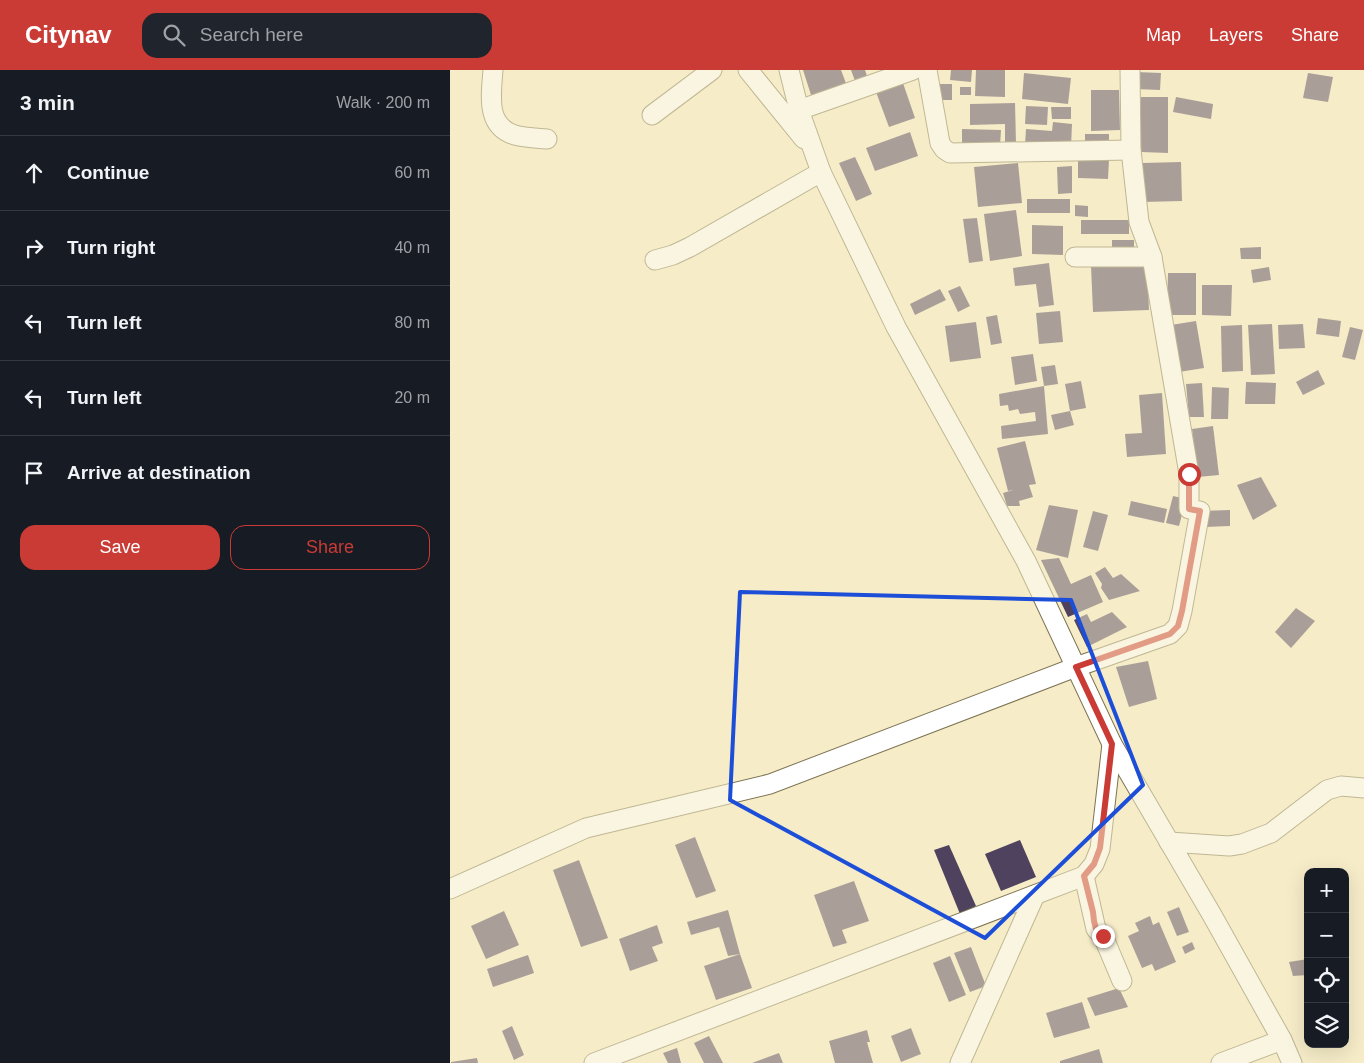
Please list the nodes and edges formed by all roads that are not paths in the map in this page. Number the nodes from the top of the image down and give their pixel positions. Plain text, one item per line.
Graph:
1 (493, 70) edge
2 (712, 70) edge
3 (748, 70) edge
4 (789, 70) edge
5 (913, 70) edge
6 (927, 70) edge
7 (1130, 70) edge
8 (799, 110) junction
9 (652, 115) dead end
10 (547, 139) dead end
11 (812, 150) junction
12 (1131, 150) junction
13 (821, 172) junction
14 (1075, 257) dead end
15 (1152, 257) junction
16 (654, 260) dead end
17 (1076, 667) junction
18 (1112, 744) junction
19 (1364, 788) edge
20 (1169, 842) junction
21 (1084, 876) junction
22 (450, 889) edge
23 (1035, 895) junction
24 (1122, 981) dead end
25 (1282, 1040) junction
26 (594, 1063) edge
27 (960, 1063) edge
28 (1221, 1063) edge
29 (1292, 1063) edge

1 - 10 street
2 - 9 street
3 - 11 street
4 - 8 street
5 - 8 street
6 - 12 street
7 - 12 street
8 - 11 street
11 - 13 street
12 - 15 street
13 - 16 street
13 - 17 street
14 - 15 street
15 - 17 street
17 - 18 street
17 - 22 street
18 - 20 street
18 - 21 street
19 - 20 street
20 - 25 street
21 - 23 street
21 - 24 street
23 - 26 street
23 - 27 street
25 - 28 street
25 - 29 street

